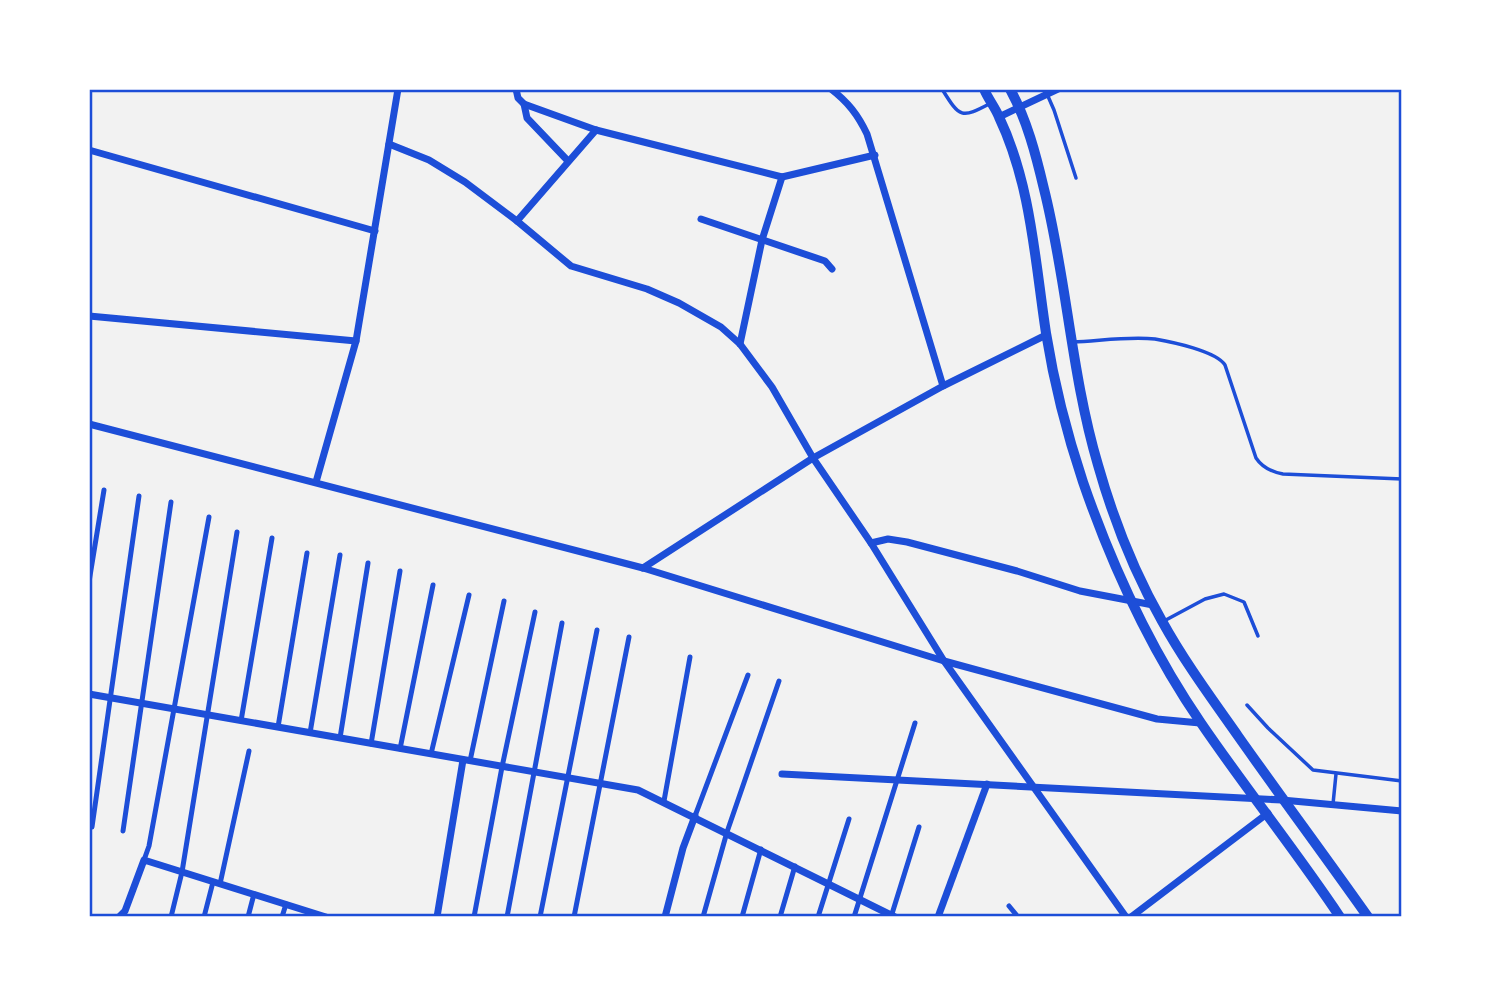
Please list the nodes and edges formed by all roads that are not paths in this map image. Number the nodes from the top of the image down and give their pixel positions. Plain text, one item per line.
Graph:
1 (398, 89) edge
2 (516, 89) edge
3 (831, 89) edge
4 (942, 89) edge
5 (984, 89) edge
6 (1010, 89) edge
7 (1058, 89) edge
8 (1047, 94) junction
9 (991, 103) junction
10 (524, 104) junction
11 (1020, 108) junction
12 (999, 117) junction
13 (596, 130) junction
14 (389, 144) junction
15 (89, 150) edge
16 (875, 155) junction
17 (568, 161) junction
18 (782, 177) junction
19 (1076, 178) dead end
20 (701, 219) dead end
21 (517, 221) junction
22 (375, 231) junction
23 (762, 240) junction
24 (832, 269) dead end
25 (89, 316) edge
26 (1046, 335) junction
27 (356, 341) junction
28 (1071, 342) junction
29 (740, 344) junction
30 (943, 387) junction
31 (89, 424) edge
32 (813, 458) junction
33 (1402, 479) edge
34 (316, 482) junction
35 (104, 491) dead end
36 (139, 496) dead end
37 (171, 502) dead end
38 (209, 517) dead end
39 (237, 532) dead end
40 (272, 538) dead end
41 (871, 543) junction
42 (307, 553) dead end
43 (340, 555) dead end
44 (368, 563) dead end
45 (643, 568) junction
46 (400, 571) dead end
47 (89, 582) edge
48 (433, 585) dead end
49 (469, 595) dead end
50 (504, 601) dead end
51 (1133, 603) junction
52 (1153, 605) junction
53 (535, 612) dead end
54 (1162, 622) junction
55 (562, 623) dead end
56 (597, 630) dead end
57 (629, 636) dead end
58 (1258, 636) dead end
59 (691, 657) dead end
60 (944, 661) junction
61 (748, 675) dead end
62 (779, 681) dead end
63 (89, 694) edge
64 (111, 698) junction
65 (142, 704) junction
66 (1247, 705) dead end
67 (175, 709) junction
68 (207, 715) junction
69 (241, 721) junction
70 (915, 723) dead end
71 (1200, 723) junction
72 (278, 727) junction
73 (310, 733) junction
74 (340, 738) junction
75 (371, 744) junction
76 (400, 749) junction
77 (248, 751) dead end
78 (431, 754) junction
79 (467, 761) junction
80 (502, 767) junction
81 (534, 772) junction
82 (782, 774) dead end
83 (1336, 774) junction
84 (568, 778) junction
85 (1402, 780) edge
86 (896, 781) junction
87 (600, 784) junction
88 (987, 784) junction
89 (1030, 785) junction
90 (1257, 799) junction
91 (1282, 800) junction
92 (664, 801) junction
93 (1333, 804) junction
94 (1402, 811) edge
95 (1268, 813) junction
96 (695, 816) junction
97 (849, 819) dead end
98 (92, 827) dead end
99 (919, 827) dead end
100 (124, 831) dead end
101 (727, 832) junction
102 (761, 849) junction
103 (144, 860) junction
104 (795, 866) junction
105 (181, 872) junction
106 (217, 883) junction
107 (829, 883) junction
108 (254, 894) junction
109 (859, 898) junction
110 (286, 904) junction
111 (1009, 906) dead end
112 (1334, 915) edge
113 (321, 916) edge
114 (892, 916) edge
115 (119, 917) edge
116 (171, 917) edge
117 (204, 917) edge
118 (248, 917) edge
119 (282, 917) edge
120 (437, 917) edge
121 (474, 917) edge
122 (507, 917) edge
123 (540, 917) edge
124 (574, 917) edge
125 (665, 917) edge
126 (703, 917) edge
127 (742, 917) edge
128 (780, 917) edge
129 (818, 917) edge
130 (854, 917) edge
131 (939, 917) edge
132 (1018, 917) edge
133 (1128, 917) edge
134 (1368, 917) edge

1 - 14 street
2 - 10 street
3 - 16 street
4 - 9 lane
5 - 9 main road
6 - 11 main road
7 - 8 street
8 - 11 street
8 - 19 lane
9 - 12 main road
10 - 13 street
10 - 17 street
11 - 12 street
11 - 28 main road
12 - 26 main road
13 - 17 street
13 - 18 street
14 - 21 street
14 - 22 street
15 - 22 street
16 - 18 street
16 - 30 street
17 - 21 street
18 - 23 street
20 - 23 street
21 - 29 street
22 - 27 street
23 - 24 street
23 - 29 street
25 - 27 street
26 - 30 street
26 - 51 main road
27 - 34 street
28 - 33 lane
28 - 52 main road
29 - 32 street
30 - 32 street
31 - 34 street
32 - 41 street
32 - 45 street
34 - 45 street
35 - 47 street
36 - 64 street
37 - 65 street
38 - 67 street
39 - 68 street
40 - 69 street
41 - 51 street
41 - 60 street
42 - 72 street
43 - 73 street
44 - 74 street
45 - 60 street
46 - 75 street
48 - 76 street
49 - 78 street
50 - 79 street
51 - 52 street
51 - 71 main road
52 - 54 main road
53 - 80 street
54 - 58 lane
54 - 91 main road
55 - 81 street
56 - 84 street
57 - 87 street
59 - 92 street
60 - 71 street
60 - 89 street
61 - 96 street
62 - 101 street
63 - 64 street
64 - 65 street
64 - 98 street
65 - 67 street
65 - 100 street
66 - 83 lane
67 - 68 street
67 - 103 street
68 - 69 street
68 - 105 street
69 - 72 street
70 - 86 street
71 - 90 main road
72 - 73 street
73 - 74 street
74 - 75 street
75 - 76 street
76 - 78 street
77 - 106 street
78 - 79 street
79 - 80 street
79 - 120 street
80 - 81 street
80 - 121 street
81 - 84 street
81 - 122 street
82 - 86 street
83 - 85 lane
83 - 93 lane
84 - 87 street
84 - 123 street
86 - 88 street
86 - 109 street
87 - 92 street
87 - 124 street
88 - 89 street
88 - 131 street
89 - 90 street
89 - 133 street
90 - 91 street
90 - 95 main road
91 - 93 street
91 - 134 main road
92 - 96 street
93 - 94 street
95 - 112 main road
95 - 133 street
96 - 101 street
96 - 125 street
97 - 107 street
99 - 114 street
101 - 102 street
101 - 126 street
102 - 104 street
102 - 127 street
103 - 105 street
103 - 115 street
104 - 107 street
104 - 128 street
105 - 106 street
105 - 116 street
106 - 108 street
106 - 117 street
107 - 109 street
107 - 129 street
108 - 110 street
108 - 118 street
109 - 114 street
109 - 130 street
110 - 113 street
110 - 119 street
111 - 132 street

